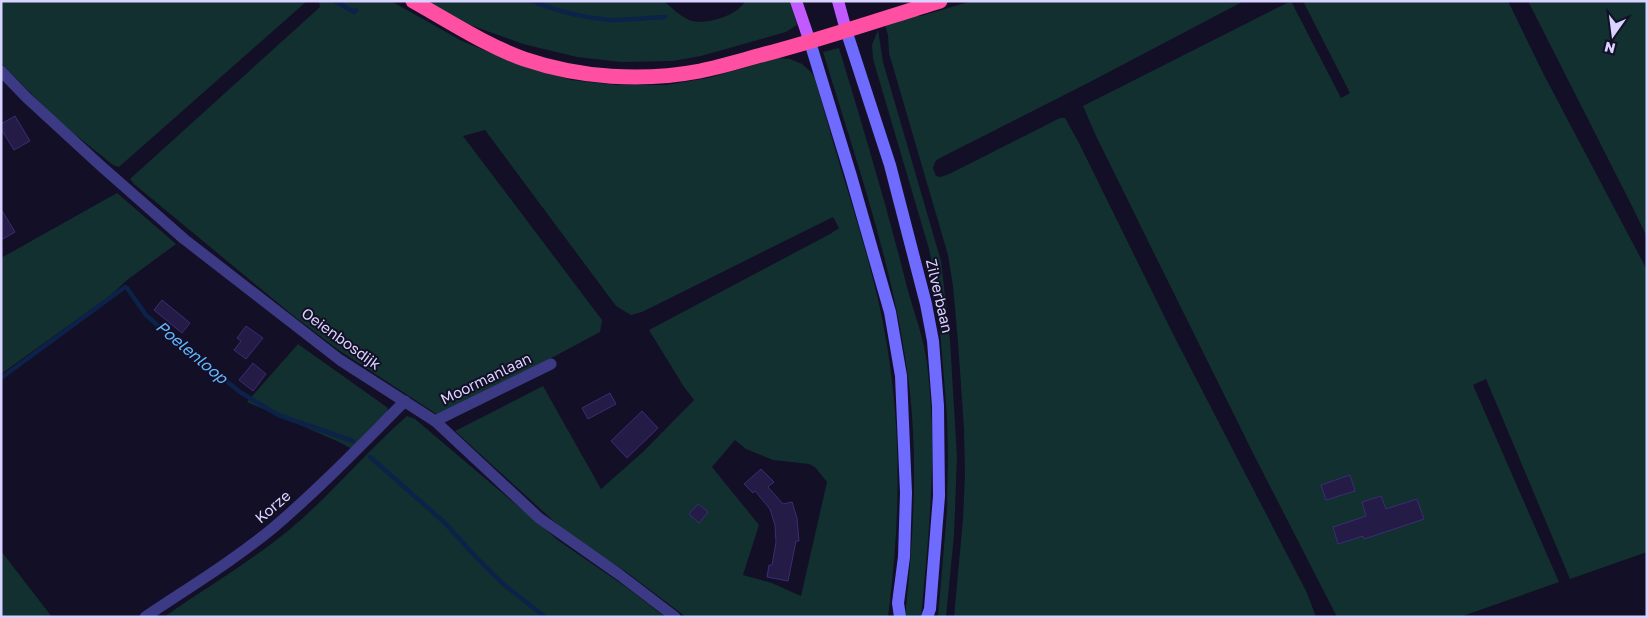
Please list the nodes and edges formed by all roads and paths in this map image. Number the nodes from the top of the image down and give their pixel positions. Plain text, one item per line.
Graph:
1 (413, 1) edge
2 (796, 1) edge
3 (838, 1) edge
4 (940, 1) edge
5 (846, 30) junction
6 (810, 42) junction
7 (1, 71) edge
8 (551, 364) dead end
9 (405, 401) junction
10 (435, 421) junction
11 (898, 603) junction
12 (930, 614) edge
13 (145, 617) edge
14 (675, 617) edge
15 (892, 617) edge
16 (900, 617) edge

1 - 6 highway
2 - 6 main road
3 - 5 main road, Zilverbaan
4 - 5 highway
5 - 6 highway
5 - 12 main road, Zilverbaan
6 - 11 main road
7 - 9 street, Oeienbosdijk
8 - 10 street, Moormanlaan
9 - 10 street, Oeienbosdijk
9 - 13 street, Korze
10 - 14 street, Oeienbosdijk
11 - 15 main road
11 - 16 main road

